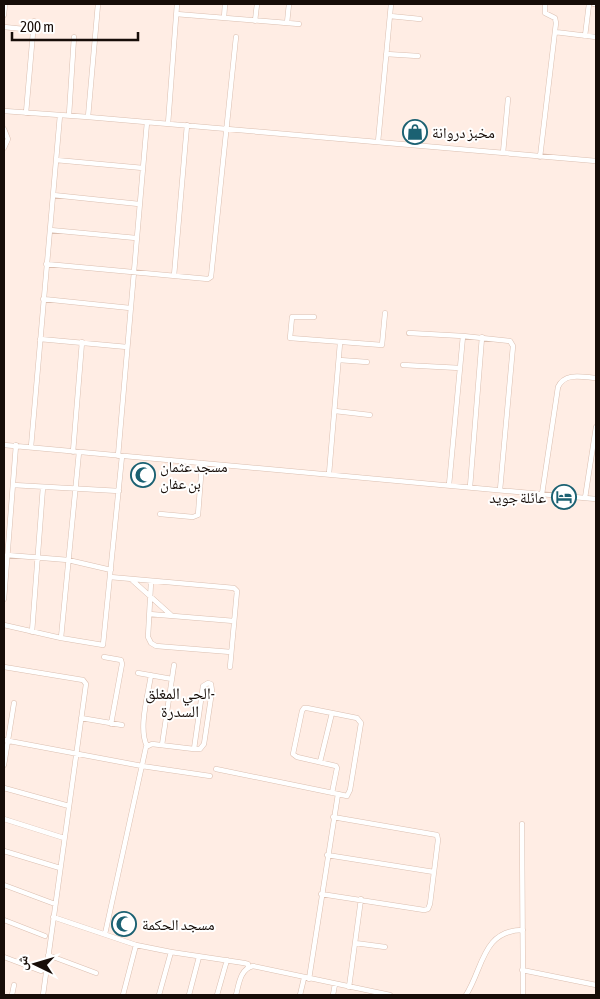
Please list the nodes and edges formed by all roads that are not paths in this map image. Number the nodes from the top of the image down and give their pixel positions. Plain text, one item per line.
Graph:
1 (5, 4) edge
2 (98, 4) edge
3 (177, 4) edge
4 (225, 4) edge
5 (257, 4) edge
6 (289, 4) edge
7 (391, 4) edge
8 (545, 4) edge
9 (589, 4) edge
10 (176, 14) junction
11 (4, 15) edge
12 (390, 16) junction
13 (224, 18) junction
14 (420, 19) dead end
15 (34, 21) dead end
16 (255, 21) junction
17 (287, 23) junction
18 (299, 24) dead end
19 (4, 27) edge
20 (33, 30) junction
21 (555, 32) junction
22 (585, 36) junction
23 (74, 37) dead end
24 (236, 37) dead end
25 (596, 37) edge
26 (386, 54) junction
27 (418, 56) dead end
28 (508, 99) dead end
29 (4, 111) edge
30 (26, 113) junction
31 (60, 115) junction
32 (69, 115) junction
33 (88, 117) junction
34 (147, 122) junction
35 (168, 124) junction
36 (187, 125) junction
37 (4, 129) edge
38 (226, 129) junction
39 (378, 142) junction
40 (4, 148) edge
41 (503, 153) junction
42 (540, 156) junction
43 (56, 160) junction
44 (596, 161) edge
45 (143, 168) junction
46 (53, 195) junction
47 (140, 204) junction
48 (50, 230) junction
49 (136, 238) junction
50 (46, 264) junction
51 (133, 272) junction
52 (174, 276) junction
53 (44, 299) junction
54 (130, 308) junction
55 (385, 313) dead end
56 (314, 317) dead end
57 (409, 332) dead end
58 (462, 336) junction
59 (482, 337) junction
60 (40, 339) junction
61 (82, 342) junction
62 (340, 343) junction
63 (127, 347) junction
64 (339, 360) junction
65 (367, 362) dead end
66 (403, 365) dead end
67 (460, 368) junction
68 (596, 378) edge
69 (335, 411) junction
70 (370, 415) dead end
71 (596, 427) edge
72 (4, 444) edge
73 (16, 446) junction
74 (31, 448) junction
75 (76, 452) junction
76 (120, 456) junction
77 (202, 463) junction
78 (329, 474) junction
79 (13, 485) junction
80 (449, 485) junction
81 (43, 487) junction
82 (470, 487) junction
83 (75, 489) junction
84 (500, 490) junction
85 (118, 491) junction
86 (542, 494) junction
87 (585, 498) junction
88 (596, 499) edge
89 (160, 514) dead end
90 (7, 555) junction
91 (37, 557) junction
92 (68, 560) junction
93 (111, 570) junction
94 (110, 577) junction
95 (132, 580) junction
96 (150, 582) junction
97 (150, 596) junction
98 (4, 599) edge
99 (149, 614) junction
100 (172, 616) junction
101 (234, 621) junction
102 (4, 625) edge
103 (32, 632) junction
104 (61, 638) junction
105 (231, 652) junction
106 (104, 657) dead end
107 (174, 665) dead end
108 (4, 667) edge
109 (230, 667) dead end
110 (138, 673) dead end
111 (151, 675) junction
112 (172, 679) junction
113 (14, 703) dead end
114 (332, 713) junction
115 (81, 718) junction
116 (111, 724) junction
117 (122, 725) dead end
118 (6, 740) edge
119 (162, 745) junction
120 (147, 746) junction
121 (194, 750) junction
122 (76, 753) junction
123 (320, 762) junction
124 (4, 765) edge
125 (142, 766) junction
126 (216, 769) dead end
127 (210, 776) dead end
128 (4, 788) edge
129 (332, 793) junction
130 (338, 794) junction
131 (69, 806) junction
132 (333, 817) junction
133 (4, 819) edge
134 (522, 824) dead end
135 (64, 838) junction
136 (4, 851) edge
137 (327, 855) junction
138 (60, 868) junction
139 (434, 872) junction
140 (4, 885) edge
141 (322, 894) junction
142 (361, 899) junction
143 (55, 904) junction
144 (53, 916) junction
145 (4, 920) edge
146 (523, 930) junction
147 (105, 934) junction
148 (45, 936) dead end
149 (355, 943) junction
150 (136, 945) junction
151 (385, 947) dead end
152 (170, 952) junction
153 (48, 955) junction
154 (4, 957) edge
155 (199, 957) junction
156 (227, 960) junction
157 (248, 968) junction
158 (522, 970) junction
159 (41, 971) dead end
160 (96, 973) dead end
161 (307, 978) junction
162 (335, 984) junction
163 (14, 985) dead end
164 (596, 985) edge
165 (349, 987) junction
166 (12, 995) edge
167 (43, 995) edge
168 (122, 995) edge
169 (159, 995) edge
170 (189, 995) edge
171 (217, 995) edge
172 (236, 995) edge
173 (300, 995) edge
174 (333, 995) edge
175 (390, 995) edge
176 (466, 995) edge
177 (523, 995) edge

1 - 11 street
2 - 33 street
3 - 10 street
4 - 13 street
5 - 16 street
6 - 17 street
7 - 12 street
8 - 21 street
9 - 22 street
10 - 13 street
10 - 35 street
12 - 14 street
12 - 26 street
13 - 16 street
15 - 20 street
16 - 17 street
17 - 18 street
19 - 20 street
20 - 30 street
21 - 22 street
21 - 42 street
22 - 25 street
23 - 32 street
24 - 38 street
26 - 27 street
26 - 39 street
28 - 41 street
29 - 30 street
30 - 31 street
31 - 32 street
31 - 43 street
32 - 33 street
33 - 34 street
34 - 35 street
34 - 45 street
35 - 36 street
36 - 38 street
36 - 52 street
37 - 40 street
38 - 39 street
38 - 52 street
39 - 41 street
41 - 42 street
42 - 44 street
43 - 45 street
43 - 46 street
45 - 47 street
46 - 47 street
46 - 48 street
47 - 49 street
48 - 49 street
48 - 50 street
49 - 51 street
50 - 51 street
50 - 53 street
51 - 52 street
51 - 54 street
53 - 54 street
53 - 60 street
54 - 63 street
55 - 62 street
56 - 62 street
57 - 58 street
58 - 59 street
58 - 67 street
59 - 82 street
59 - 84 street
60 - 61 street
60 - 74 street
61 - 63 street
61 - 75 street
62 - 64 street
63 - 76 street
64 - 65 street
64 - 69 street
66 - 67 street
67 - 80 street
68 - 86 street
69 - 70 street
69 - 78 street
71 - 87 street
72 - 73 street
73 - 74 street
73 - 79 street
74 - 75 street
75 - 76 street
75 - 83 street
76 - 77 street
76 - 85 street
77 - 78 street
77 - 89 street
78 - 80 street
79 - 81 street
79 - 90 street
80 - 82 street
81 - 83 street
81 - 91 street
82 - 84 street
83 - 85 street
83 - 92 street
84 - 86 street
85 - 93 street
86 - 87 street
87 - 88 street
90 - 91 street
90 - 98 street
91 - 92 street
91 - 103 street
92 - 93 street
92 - 104 street
93 - 94 street
94 - 95 street
94 - 104 street
95 - 96 street
95 - 97 street
96 - 97 street
96 - 101 street
97 - 99 street
97 - 100 street
99 - 100 street
99 - 105 street
100 - 101 street
101 - 105 street
102 - 103 street
103 - 104 street
105 - 109 street
106 - 116 street
107 - 112 street
108 - 115 street
110 - 111 street
111 - 112 street
111 - 120 street
112 - 119 street
113 - 118 street
114 - 123 street
114 - 123 street
114 - 130 street
115 - 116 street
115 - 122 street
116 - 117 street
118 - 122 street
118 - 124 street
119 - 120 street
119 - 121 street
120 - 125 street
121 - 121 street
122 - 125 street
122 - 131 street
123 - 129 street
125 - 127 street
125 - 147 street
126 - 129 street
128 - 131 street
129 - 130 street
130 - 132 street
131 - 135 street
132 - 137 street
132 - 139 street
133 - 135 street
134 - 146 street
135 - 138 street
136 - 138 street
137 - 139 street
137 - 141 street
138 - 143 street
139 - 142 street
140 - 143 street
141 - 142 street
141 - 161 street
142 - 149 street
143 - 144 street
144 - 147 street
144 - 153 street
145 - 148 street
146 - 158 street
146 - 176 street
147 - 150 street
149 - 151 street
149 - 165 street
150 - 152 street
150 - 168 street
152 - 155 street
152 - 169 street
153 - 160 street
153 - 167 street
154 - 159 street
155 - 156 street
155 - 170 street
156 - 157 street
156 - 171 street
157 - 161 street
157 - 172 street
158 - 164 street
158 - 177 street
161 - 162 street
161 - 173 street
162 - 165 street
162 - 174 street
163 - 166 street
165 - 175 street

